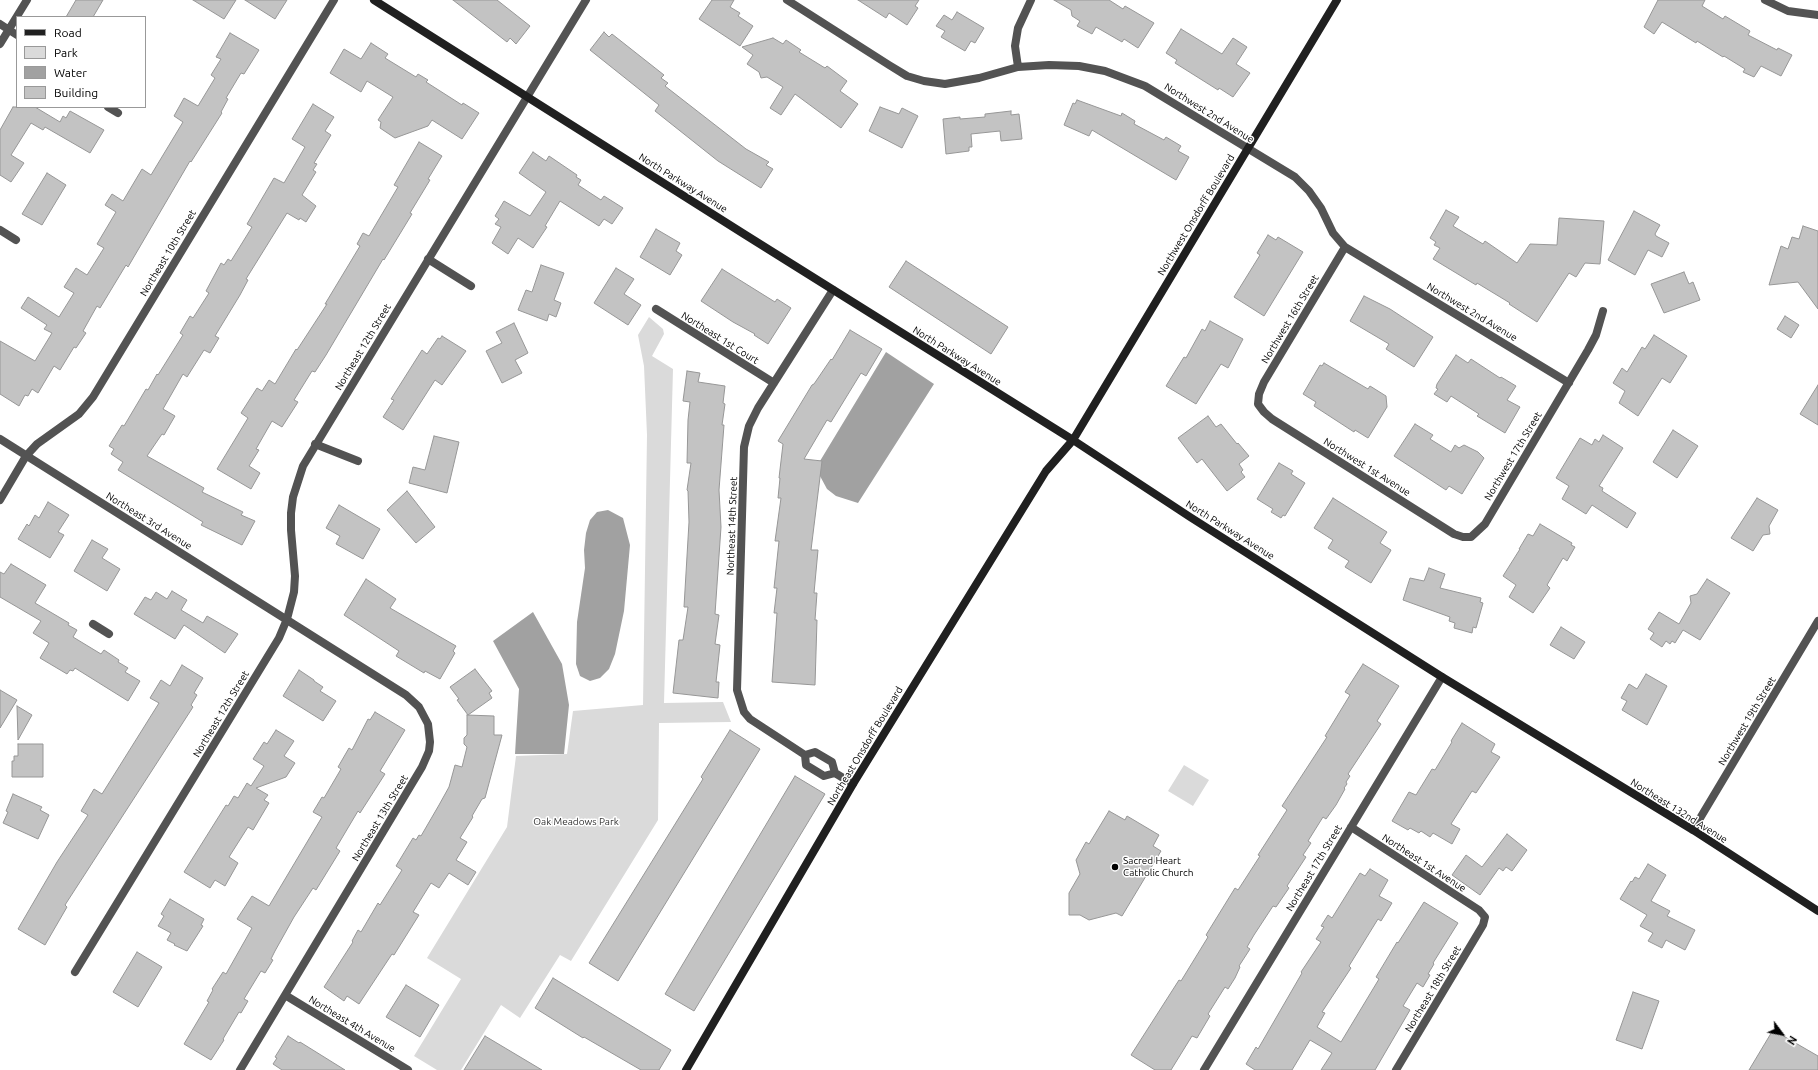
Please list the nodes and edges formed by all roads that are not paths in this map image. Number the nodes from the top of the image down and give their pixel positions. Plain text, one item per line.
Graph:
1 (27, 0) edge
2 (334, 0) edge
3 (374, 0) edge
4 (586, 0) edge
5 (787, 0) edge
6 (1031, 0) edge
7 (1337, 0) edge
8 (1765, 0) edge
9 (1818, 15) edge
10 (17, 16) edge
11 (16, 18) edge
12 (0, 24) edge
13 (9, 30) junction
14 (16, 34) edge
15 (0, 44) edge
16 (1018, 67) junction
17 (527, 97) junction
18 (110, 108) edge
19 (118, 113) dead end
20 (1247, 148) junction
21 (0, 230) edge
22 (16, 240) dead end
23 (1345, 248) junction
24 (428, 259) junction
25 (471, 286) dead end
26 (833, 290) junction
27 (656, 310) dead end
28 (1603, 311) dead end
29 (1569, 382) junction
30 (774, 383) junction
31 (1258, 404) joint
32 (0, 439) edge
33 (1073, 440) junction
34 (315, 444) junction
35 (26, 456) junction
36 (358, 461) dead end
37 (0, 500) edge
38 (1471, 537) joint
39 (287, 619) junction
40 (1818, 621) edge
41 (94, 624) dead end
42 (110, 634) dead end
43 (1442, 677) junction
44 (1529, 729) joint
45 (805, 755) junction
46 (835, 773) junction
47 (853, 784) junction
48 (1351, 827) junction
49 (1693, 830) junction
50 (1818, 911) edge
51 (1485, 917) joint
52 (75, 972) dead end
53 (285, 995) junction
54 (240, 1070) edge
55 (408, 1070) edge
56 (686, 1070) edge
57 (1204, 1070) edge
58 (1396, 1070) edge

1 - 10 street
2 - 35 street, Northeast 10th Street
3 - 17 street, North Parkway Avenue
4 - 17 street, Northeast 12th Street
5 - 16 street, Northwest 2nd Avenue
6 - 16 street
7 - 20 street, Northwest Onsdorff Boulevard
8 - 9 street
11 - 13 street
12 - 13 street
13 - 14 street
13 - 15 street
16 - 20 street, Northwest 2nd Avenue
17 - 24 street, Northeast 12th Street
17 - 26 street, North Parkway Avenue
18 - 19 street
20 - 23 street, Northwest 2nd Avenue
20 - 33 street, Northwest Onsdorff Boulevard
21 - 22 street
23 - 29 street, Northwest 2nd Avenue
23 - 31 street, Northwest 16th Street
24 - 25 street
24 - 34 street, Northeast 12th Street
26 - 30 street, Northeast 14th Street
26 - 33 street, North Parkway Avenue
27 - 30 street, Northeast 1st Court
28 - 29 street, Northwest 17th Street
29 - 38 street, Northwest 17th Street
30 - 45 street, Northeast 14th Street
31 - 38 street, Northwest 1st Avenue
32 - 35 street, Northeast 3rd Avenue
33 - 43 street, North Parkway Avenue
33 - 47 street, Northeast Onsdorff Boulevard
34 - 36 street
34 - 39 street, Northeast 12th Street
35 - 37 street, Northeast 10th Street
35 - 39 street, Northeast 3rd Avenue
39 - 52 street, Northeast 12th Street
39 - 53 street, Northeast 13th Street
40 - 49 street, Northwest 19th Street
41 - 42 street
43 - 44 street, North Parkway Avenue
43 - 48 street, Northeast 17th Street
44 - 49 street, Northeast 132nd Avenue
45 - 46 street, Northeast 14th Street
45 - 46 street, Northeast 14th Street
46 - 47 street, Northeast 14th Street
47 - 56 street, Northeast Onsdorff Boulevard
48 - 51 street, Northeast 1st Avenue
48 - 57 street, Northeast 17th Street
49 - 50 street, Northeast 132nd Avenue
51 - 58 street, Northeast 18th Street
53 - 54 street, Northeast 13th Street
53 - 55 street, Northeast 4th Avenue

